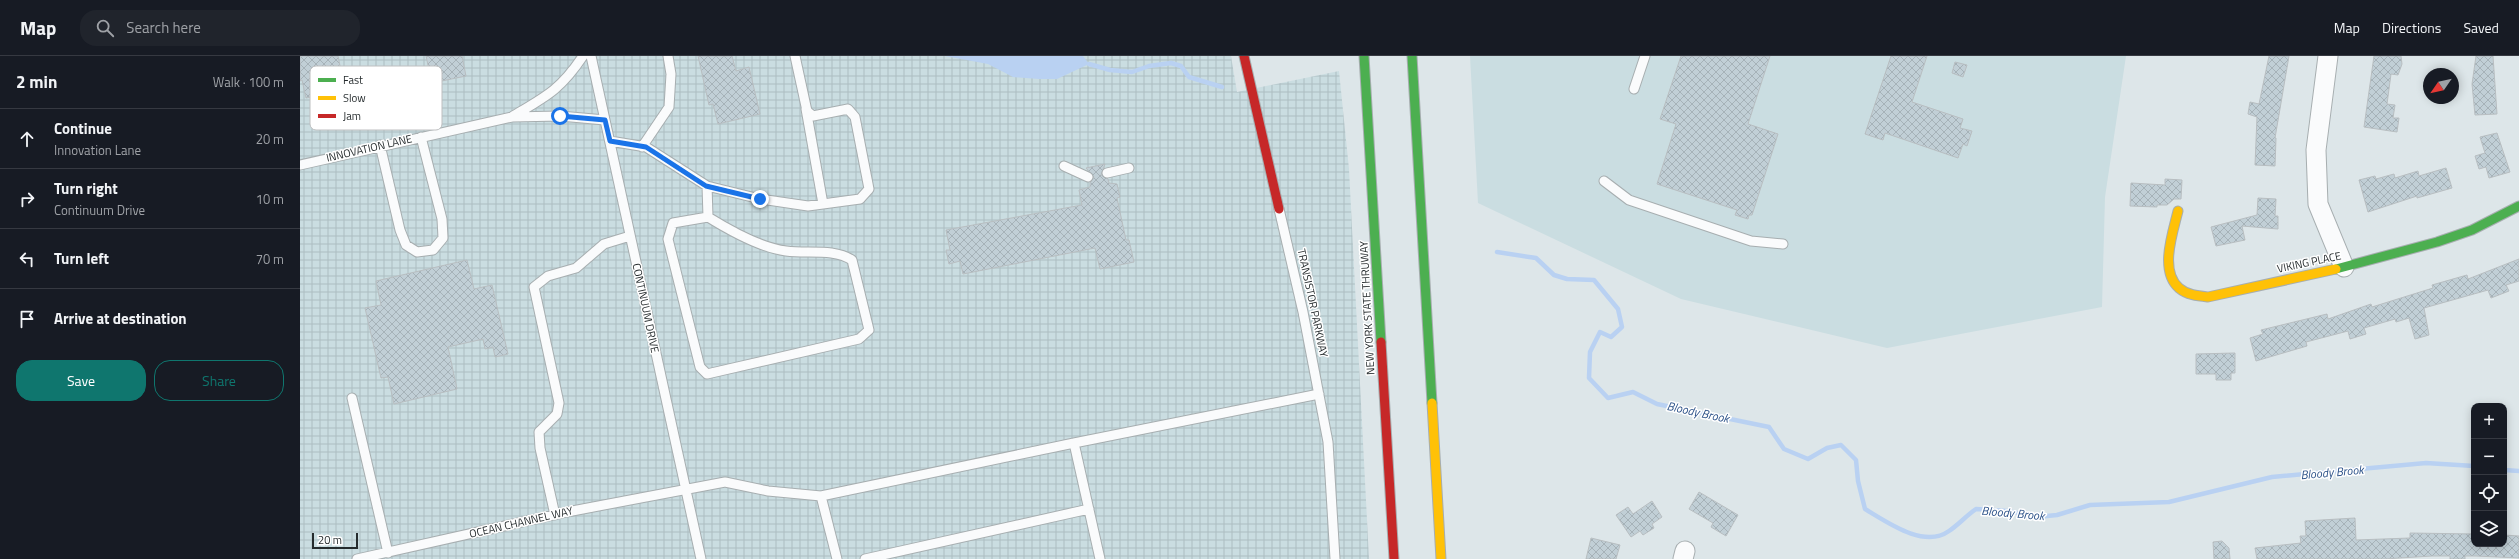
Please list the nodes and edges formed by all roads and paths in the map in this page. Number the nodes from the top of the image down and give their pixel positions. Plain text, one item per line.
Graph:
1 (583, 56) edge
2 (591, 56) edge
3 (668, 56) edge
4 (795, 56) edge
5 (1244, 56) edge
6 (1364, 56) edge
7 (1412, 56) edge
8 (1645, 56) edge
9 (2328, 56) edge
10 (1634, 89) dead end
11 (806, 109) junction
12 (512, 117) junction
13 (605, 120) junction
14 (421, 137) junction
15 (610, 141) junction
16 (380, 146) junction
17 (642, 147) junction
18 (300, 165) edge
19 (1064, 166) dead end
20 (1129, 168) dead end
21 (1107, 174) dead end
22 (1088, 178) dead end
23 (1604, 181) dead end
24 (706, 186) junction
25 (823, 204) junction
26 (2519, 206) edge
27 (1279, 209) joint
28 (2178, 211) dead end
29 (708, 216) junction
30 (630, 236) junction
31 (1783, 244) dead end
32 (2344, 267) junction
33 (1319, 394) junction
34 (352, 398) dead end
35 (1074, 443) junction
36 (686, 488) junction
37 (821, 496) junction
38 (1089, 509) junction
39 (555, 515) junction
40 (388, 553) junction
41 (357, 559) edge
42 (701, 559) edge
43 (837, 559) edge
44 (865, 559) edge
45 (1100, 559) edge
46 (1335, 559) edge
47 (1394, 559) edge
48 (1441, 559) edge

1 - 12 lane
2 - 13 lane, CONTINUUM DRIVE
3 - 17 lane
4 - 11 lane
5 - 27 main road, TRANSISTOR PARKWAY
6 - 47 main road, NEW YORK STATE THRUWAY
7 - 48 main road
8 - 10 lane
9 - 32 street
11 - 25 lane
11 - 25 lane
12 - 13 lane, INNOVATION LANE
12 - 14 lane, INNOVATION LANE
13 - 15 lane, CONTINUUM DRIVE
14 - 16 lane, INNOVATION LANE
14 - 16 lane
15 - 17 lane
15 - 30 lane, CONTINUUM DRIVE
16 - 18 lane, INNOVATION LANE
17 - 24 lane
19 - 22 lane
20 - 21 lane
23 - 31 lane
24 - 25 lane
24 - 29 lane
26 - 32 main road, VIKING PLACE
27 - 33 lane, TRANSISTOR PARKWAY
28 - 32 main road, VIKING PLACE
29 - 29 lane
30 - 36 lane, CONTINUUM DRIVE
30 - 39 lane
33 - 35 lane, OCEAN CHANNEL WAY
33 - 46 lane, TRANSISTOR PARKWAY
34 - 40 lane
35 - 37 lane, OCEAN CHANNEL WAY
35 - 38 lane
36 - 37 lane, OCEAN CHANNEL WAY
36 - 39 lane, OCEAN CHANNEL WAY
36 - 42 lane, CONTINUUM DRIVE
37 - 43 lane
38 - 44 lane
38 - 45 lane
39 - 40 lane, OCEAN CHANNEL WAY
40 - 41 lane, OCEAN CHANNEL WAY

